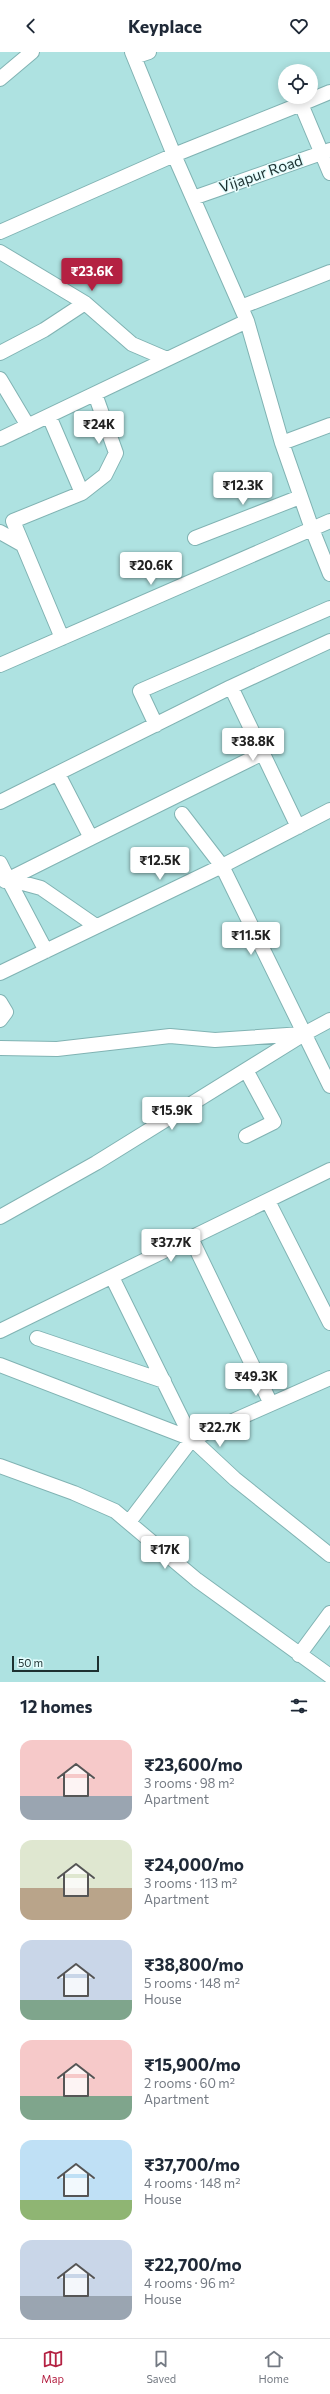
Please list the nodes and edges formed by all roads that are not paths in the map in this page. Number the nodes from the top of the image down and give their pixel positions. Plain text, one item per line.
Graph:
1 (32, 52) edge
2 (149, 52) edge
3 (133, 55) edge
4 (0, 79) edge
5 (330, 92) edge
6 (318, 97) edge
7 (301, 104) joint
8 (327, 152) edge
9 (174, 155) junction
10 (330, 172) edge
11 (193, 198) junction
12 (0, 232) edge
13 (0, 252) edge
14 (330, 272) edge
15 (85, 303) junction
16 (241, 308) junction
17 (247, 321) junction
18 (0, 353) edge
19 (167, 359) junction
20 (0, 379) edge
21 (95, 394) junction
22 (49, 416) junction
23 (330, 425) edge
24 (28, 426) junction
25 (0, 439) edge
26 (282, 444) junction
27 (82, 493) junction
28 (300, 498) junction
29 (330, 521) edge
30 (312, 530) junction
31 (0, 532) edge
32 (195, 538) dead end
33 (23, 545) junction
34 (330, 574) edge
35 (330, 608) edge
36 (62, 638) junction
37 (330, 641) edge
38 (0, 665) edge
39 (231, 687) junction
40 (156, 725) junction
41 (263, 753) junction
42 (58, 774) junction
43 (0, 802) edge
44 (330, 810) edge
45 (182, 814) dead end
46 (298, 827) junction
47 (91, 838) junction
48 (0, 863) edge
49 (222, 866) junction
50 (4, 882) edge
51 (96, 926) junction
52 (46, 951) junction
53 (0, 973) edge
54 (0, 1002) edge
55 (0, 1020) edge
56 (330, 1020) edge
57 (304, 1034) junction
58 (0, 1048) edge
59 (246, 1070) junction
60 (330, 1086) edge
61 (246, 1136) dead end
62 (330, 1170) edge
63 (268, 1201) junction
64 (0, 1217) edge
65 (191, 1238) junction
66 (112, 1277) junction
67 (330, 1323) edge
68 (0, 1331) edge
69 (37, 1338) dead end
70 (0, 1364) edge
71 (330, 1378) edge
72 (164, 1381) junction
73 (271, 1404) junction
74 (192, 1439) junction
75 (0, 1466) edge
76 (129, 1522) junction
77 (330, 1554) edge
78 (330, 1613) edge
79 (299, 1655) junction
80 (330, 1676) edge

1 - 4 street
2 - 3 street
3 - 9 street
5 - 6 street
7 - 8 street
7 - 9 street
8 - 10 street
8 - 11 street, Vijapur Road
9 - 11 street
9 - 12 street
11 - 16 street
13 - 15 street
14 - 16 street
15 - 18 street
15 - 19 street
16 - 17 street
17 - 19 street
17 - 26 street
19 - 21 street
20 - 24 street
21 - 22 street
21 - 27 street
22 - 24 street
22 - 27 street
23 - 26 street
24 - 25 street
26 - 28 street
27 - 33 street
28 - 30 street
28 - 32 street
29 - 30 street
30 - 34 street
30 - 36 street
31 - 33 street
33 - 36 street
35 - 40 street
36 - 38 street
37 - 39 street
39 - 40 street
39 - 41 street
40 - 42 street
41 - 46 street
41 - 47 street
42 - 43 street
42 - 47 street
44 - 46 street
45 - 49 street
46 - 49 street
47 - 50 street
48 - 50 street
49 - 51 street
49 - 57 street
50 - 51 street
50 - 52 street
51 - 52 street
52 - 53 street
54 - 55 street
56 - 57 street
57 - 58 street
57 - 59 street
57 - 60 street
59 - 61 street
59 - 64 street
62 - 63 street
63 - 65 street
63 - 67 street
65 - 66 street
65 - 73 street
66 - 68 street
66 - 72 street
69 - 72 street
70 - 74 street
71 - 73 street
72 - 74 street
73 - 74 street
74 - 76 street
74 - 77 street
75 - 76 street
76 - 79 street
78 - 79 street
79 - 80 street

